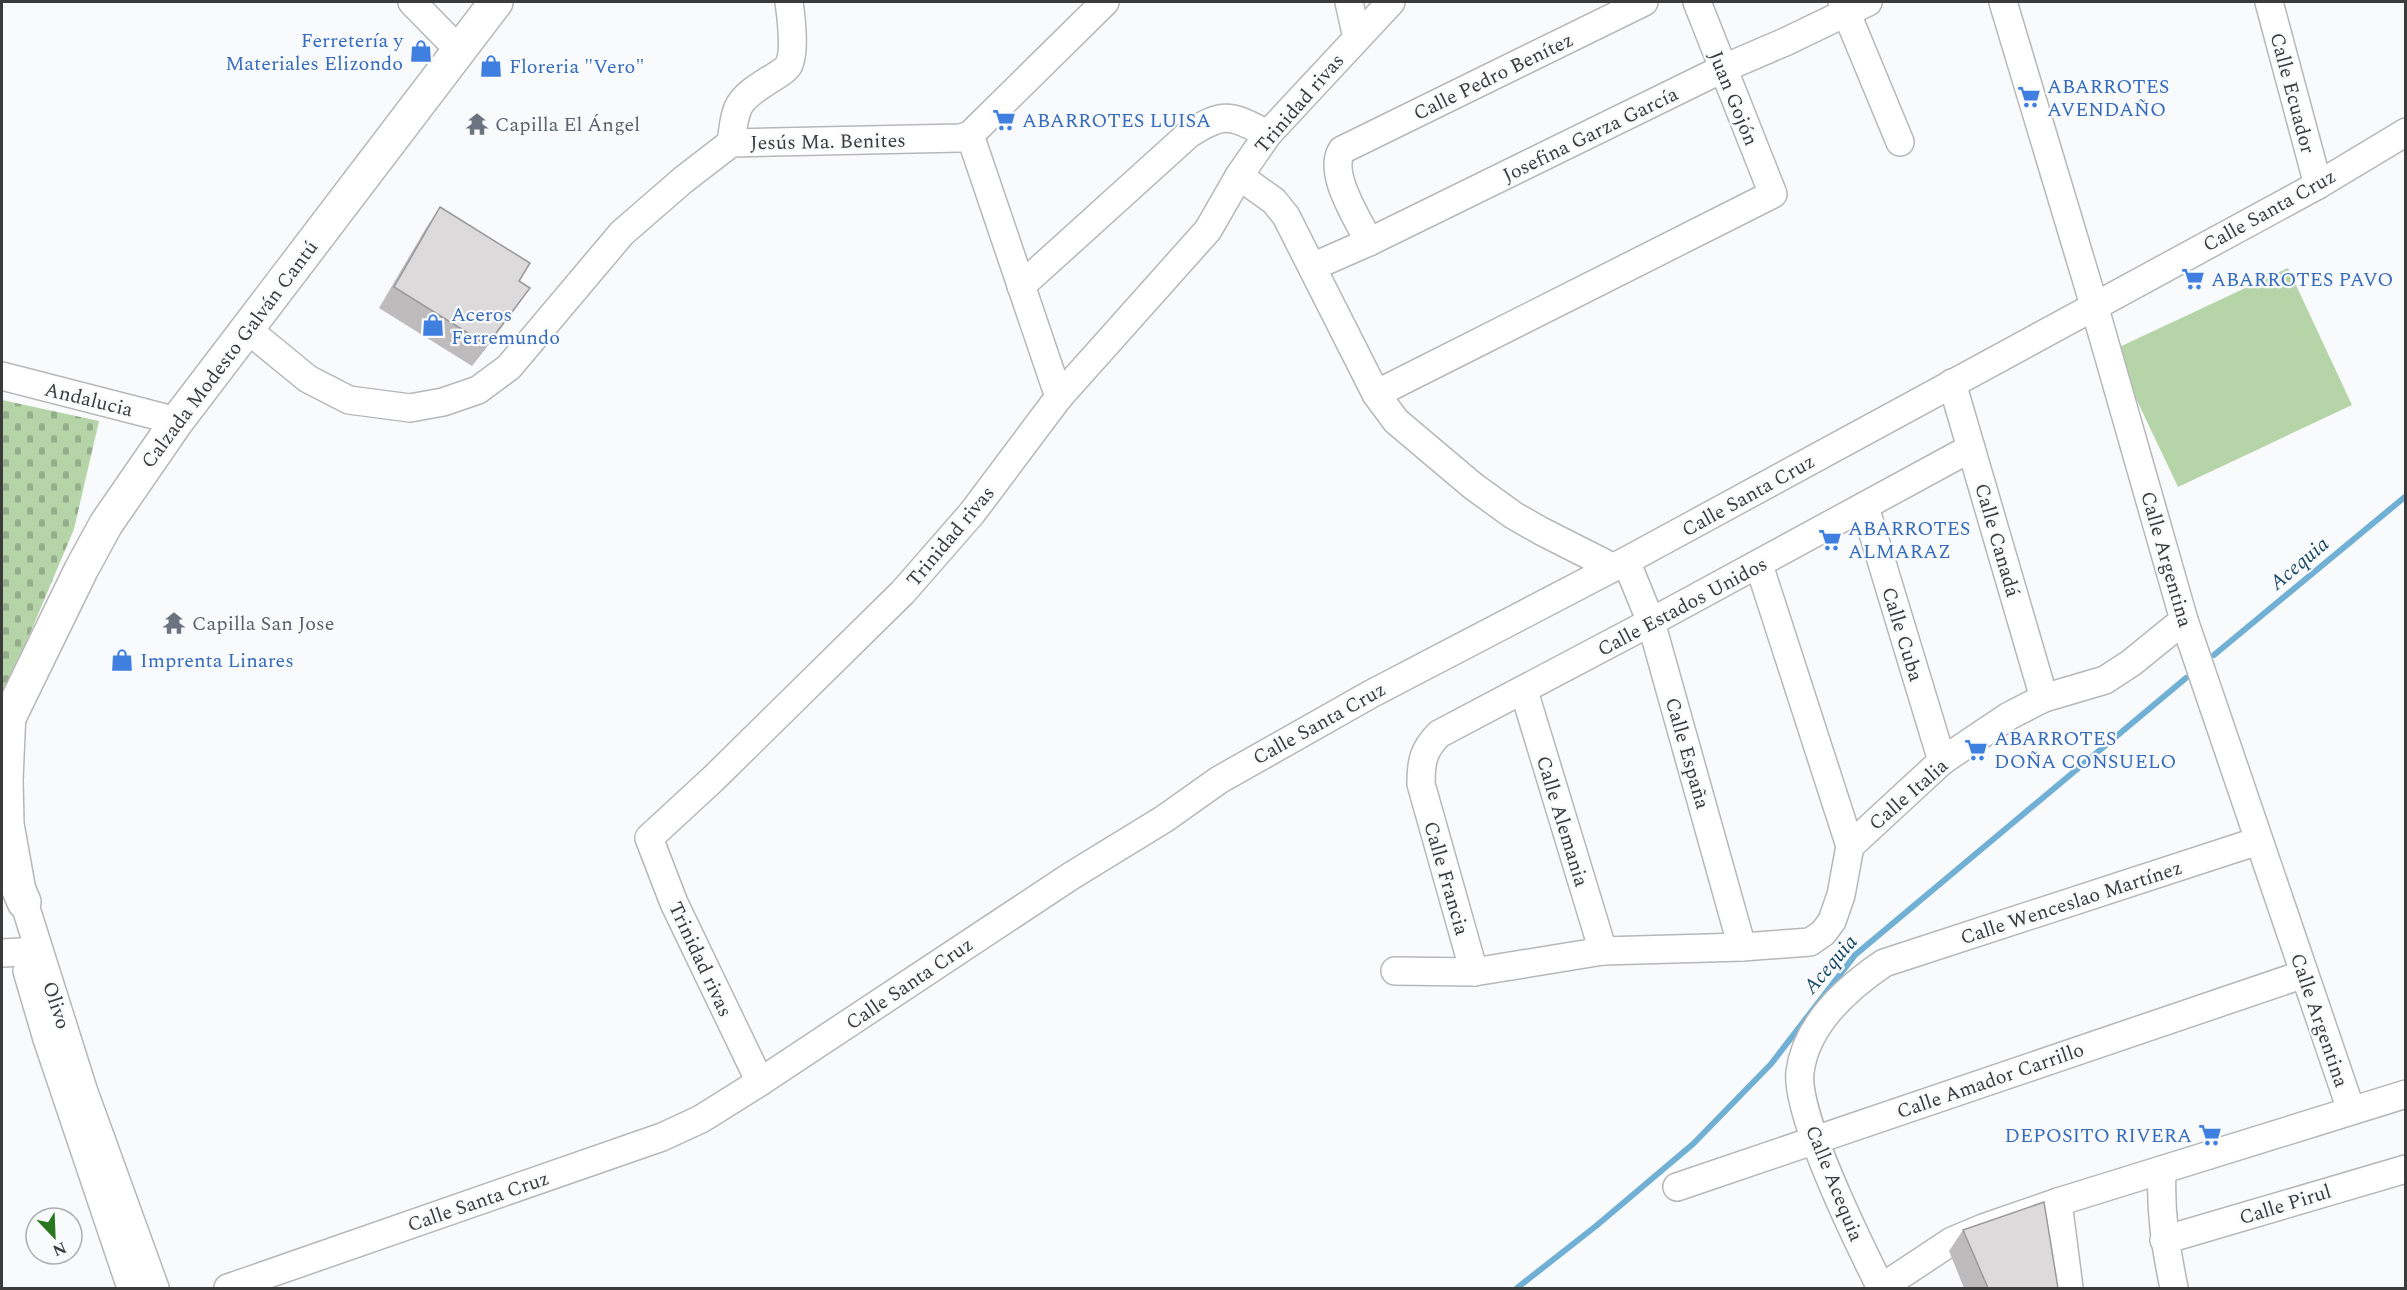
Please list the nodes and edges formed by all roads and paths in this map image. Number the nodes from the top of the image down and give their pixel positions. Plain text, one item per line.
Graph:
1 (412, 2) edge
2 (496, 2) edge
3 (789, 2) edge
4 (1105, 2) edge
5 (1349, 2) edge
6 (1390, 2) edge
7 (1644, 2) edge
8 (1697, 2) edge
9 (2003, 2) edge
10 (2269, 2) edge
11 (1852, 5) edge
12 (1357, 38) junction
13 (459, 50) junction
14 (1722, 69) junction
15 (2406, 132) edge
16 (1268, 134) junction
17 (970, 135) junction
18 (1900, 142) dead end
19 (731, 143) junction
20 (1239, 176) junction
21 (2318, 184) junction
22 (1369, 242) junction
23 (1312, 267) junction
24 (1020, 286) junction
25 (2094, 305) junction
26 (247, 329) junction
27 (2, 376) edge
28 (1952, 383) junction
29 (1376, 394) junction
30 (1059, 397) junction
31 (177, 421) junction
32 (1971, 448) junction
33 (1865, 507) junction
34 (1619, 564) junction
35 (1759, 565) junction
36 (2184, 620) junction
37 (1652, 622) junction
38 (1524, 691) junction
39 (2044, 698) junction
40 (7, 722) edge
41 (1942, 761) junction
42 (1421, 783) joint
43 (2258, 841) junction
44 (1850, 846) junction
45 (2, 851) edge
46 (13, 894) edge
47 (1742, 947) junction
48 (1603, 951) junction
49 (21, 952) edge
50 (1395, 971) dead end
51 (1474, 972) junction
52 (2304, 974) junction
53 (1800, 1073) joint
54 (760, 1082) junction
55 (2406, 1094) edge
56 (2351, 1110) junction
57 (1816, 1140) junction
58 (2406, 1169) edge
59 (2162, 1172) junction
60 (1677, 1187) dead end
61 (2058, 1202) junction
62 (2164, 1240) junction
63 (131, 1288) edge
64 (155, 1288) edge
65 (228, 1288) edge
66 (1881, 1288) edge
67 (2069, 1288) edge
68 (2174, 1288) edge

1 - 13 street
2 - 13 main road, Calzada Modesto Galván Cantú
3 - 19 street
4 - 17 street
5 - 12 street
6 - 12 street, Trinidad rivas
7 - 22 street, Calle Pedro Benítez
8 - 14 street, Juan Gojón
9 - 25 street, Calle Argentina
10 - 21 street, Calle Ecuador
11 - 14 street, Josefina Garza García
11 - 18 street
12 - 16 street, Trinidad rivas
13 - 26 main road, Calzada Modesto Galván Cantú
14 - 22 street, Josefina Garza García
14 - 29 street, Juan Gojón
15 - 21 street, Calle Santa Cruz
16 - 20 street, Trinidad rivas
16 - 24 street
17 - 19 street, Jesús Ma. Benites
17 - 24 street
19 - 26 street, Jesús Ma. Benites
20 - 23 street
20 - 30 street, Trinidad rivas
21 - 25 street, Calle Santa Cruz
22 - 23 street, Josefina Garza García
23 - 29 street
24 - 30 street
25 - 28 street, Calle Santa Cruz
25 - 36 street, Calle Argentina
26 - 31 main road, Calzada Modesto Galván Cantú
27 - 31 street, Andalucia
28 - 32 street, Calle Canadá
28 - 34 street, Calle Santa Cruz
29 - 34 street
30 - 54 street, Trinidad rivas
31 - 40 main road, Calzada Modesto Galván Cantú
32 - 33 street, Calle Estados Unidos
32 - 39 street, Calle Canadá
33 - 35 street, Calle Estados Unidos
33 - 41 street, Calle Cuba
34 - 37 street, Calle España
34 - 54 street, Calle Santa Cruz
35 - 37 street, Calle Estados Unidos
35 - 44 street, Calle Italia
36 - 39 street, Calle Italia
36 - 43 street, Calle Argentina
37 - 38 street, Calle Estados Unidos
37 - 47 street, Calle España
38 - 42 street, Calle Estados Unidos
38 - 48 street, Calle Alemania
39 - 41 street, Calle Italia
40 - 46 street, Olivo
41 - 44 street, Calle Italia
42 - 51 street, Calle Francia
43 - 52 street, Calle Argentina
43 - 53 street, Calle Wenceslao Martínez
44 - 47 street, Calle Italia
45 - 46 main road
46 - 49 street, Olivo
47 - 48 street
48 - 51 street
49 - 63 street, Olivo
49 - 64 street, Olivo
50 - 51 street
52 - 56 street, Calle Argentina
52 - 57 street, Calle Amador Carrillo
53 - 57 street, Calle Acequia
54 - 65 street, Calle Santa Cruz
55 - 56 street
56 - 59 street
57 - 60 street, Calle Amador Carrillo
57 - 66 street, Calle Acequia
58 - 62 street, Calle Pirul
59 - 61 street
59 - 62 street
61 - 66 street
61 - 67 street
62 - 68 street

